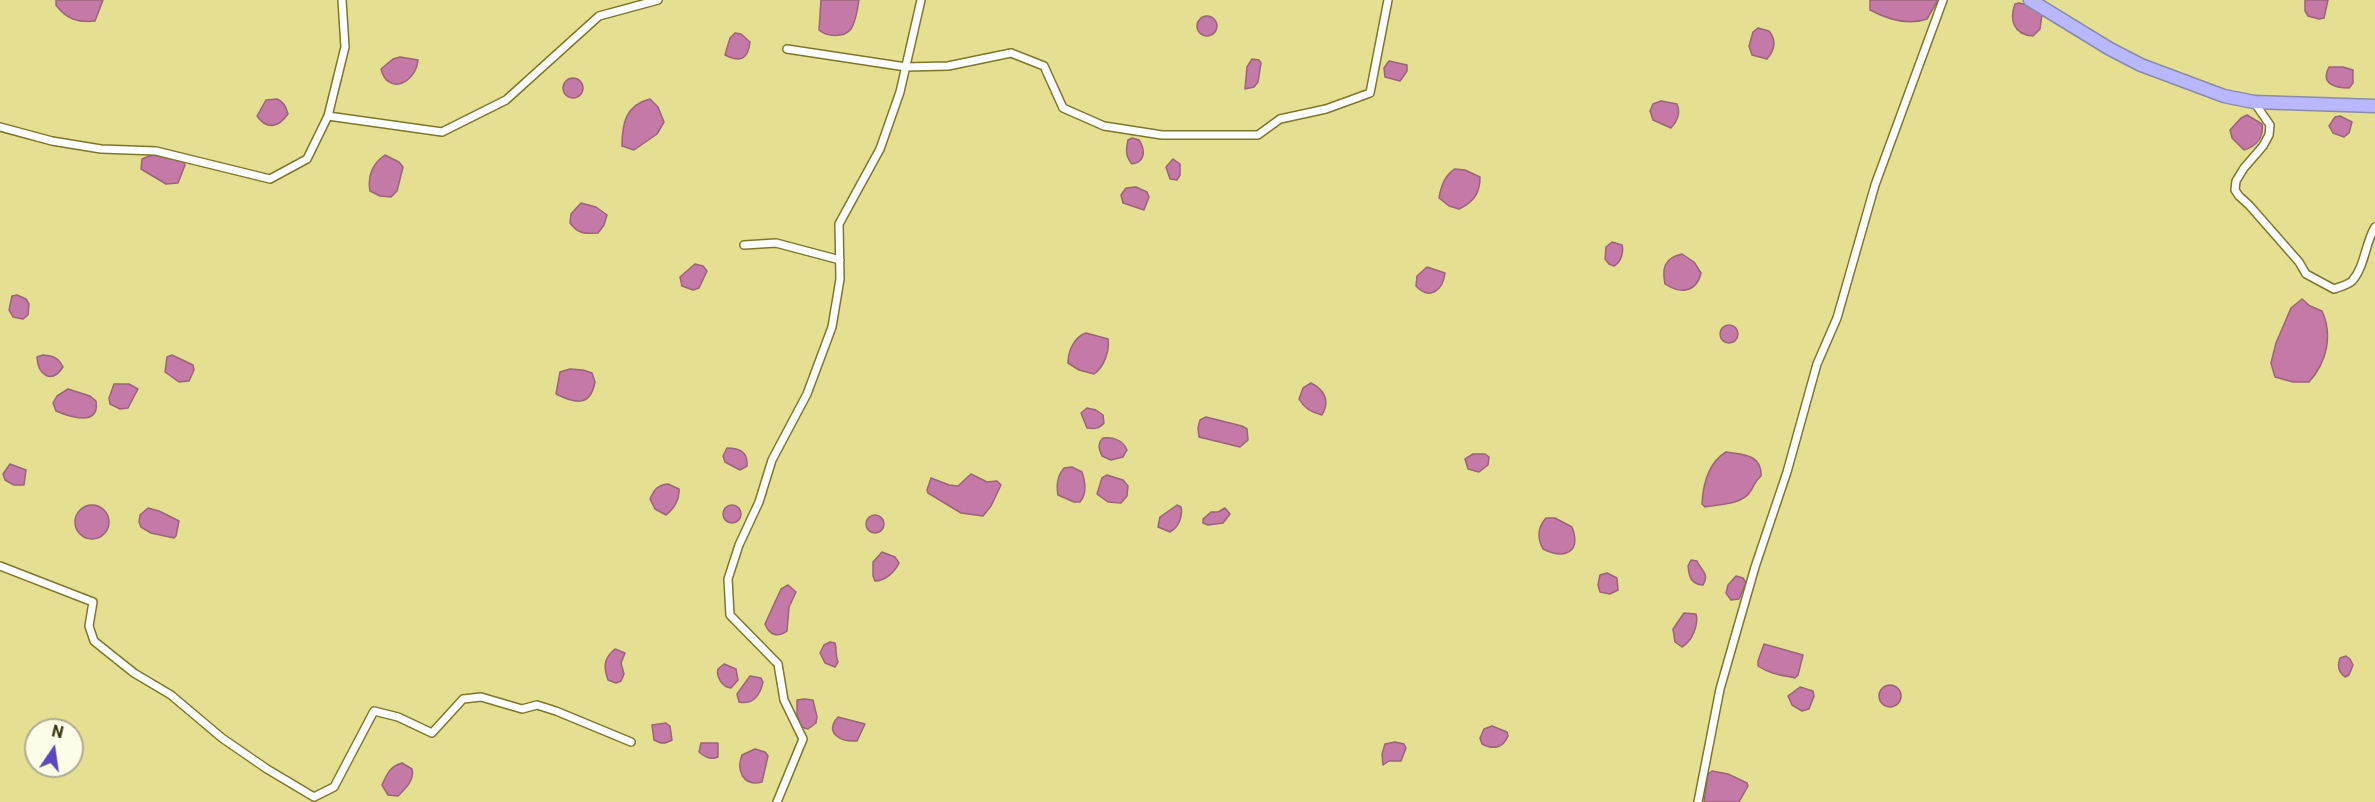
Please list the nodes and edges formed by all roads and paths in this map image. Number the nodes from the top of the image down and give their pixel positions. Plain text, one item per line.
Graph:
1 (342, 0) edge
2 (658, 0) edge
3 (921, 0) edge
4 (1388, 0) edge
5 (1943, 0) edge
6 (2030, 0) edge
7 (787, 49) dead end
8 (906, 67) junction
9 (2254, 102) junction
10 (2375, 106) edge
11 (328, 116) junction
12 (0, 127) edge
13 (2375, 227) edge
14 (744, 245) dead end
15 (840, 260) junction
16 (0, 566) edge
17 (631, 742) dead end
18 (316, 799) edge
19 (777, 802) edge
20 (1698, 802) edge

1 - 11 street
2 - 11 street
3 - 8 street
4 - 8 street
5 - 20 street
6 - 9 highway
7 - 8 street
8 - 15 street
9 - 10 highway
9 - 13 street
11 - 12 street
14 - 15 street
15 - 19 street
16 - 18 street
17 - 18 street

